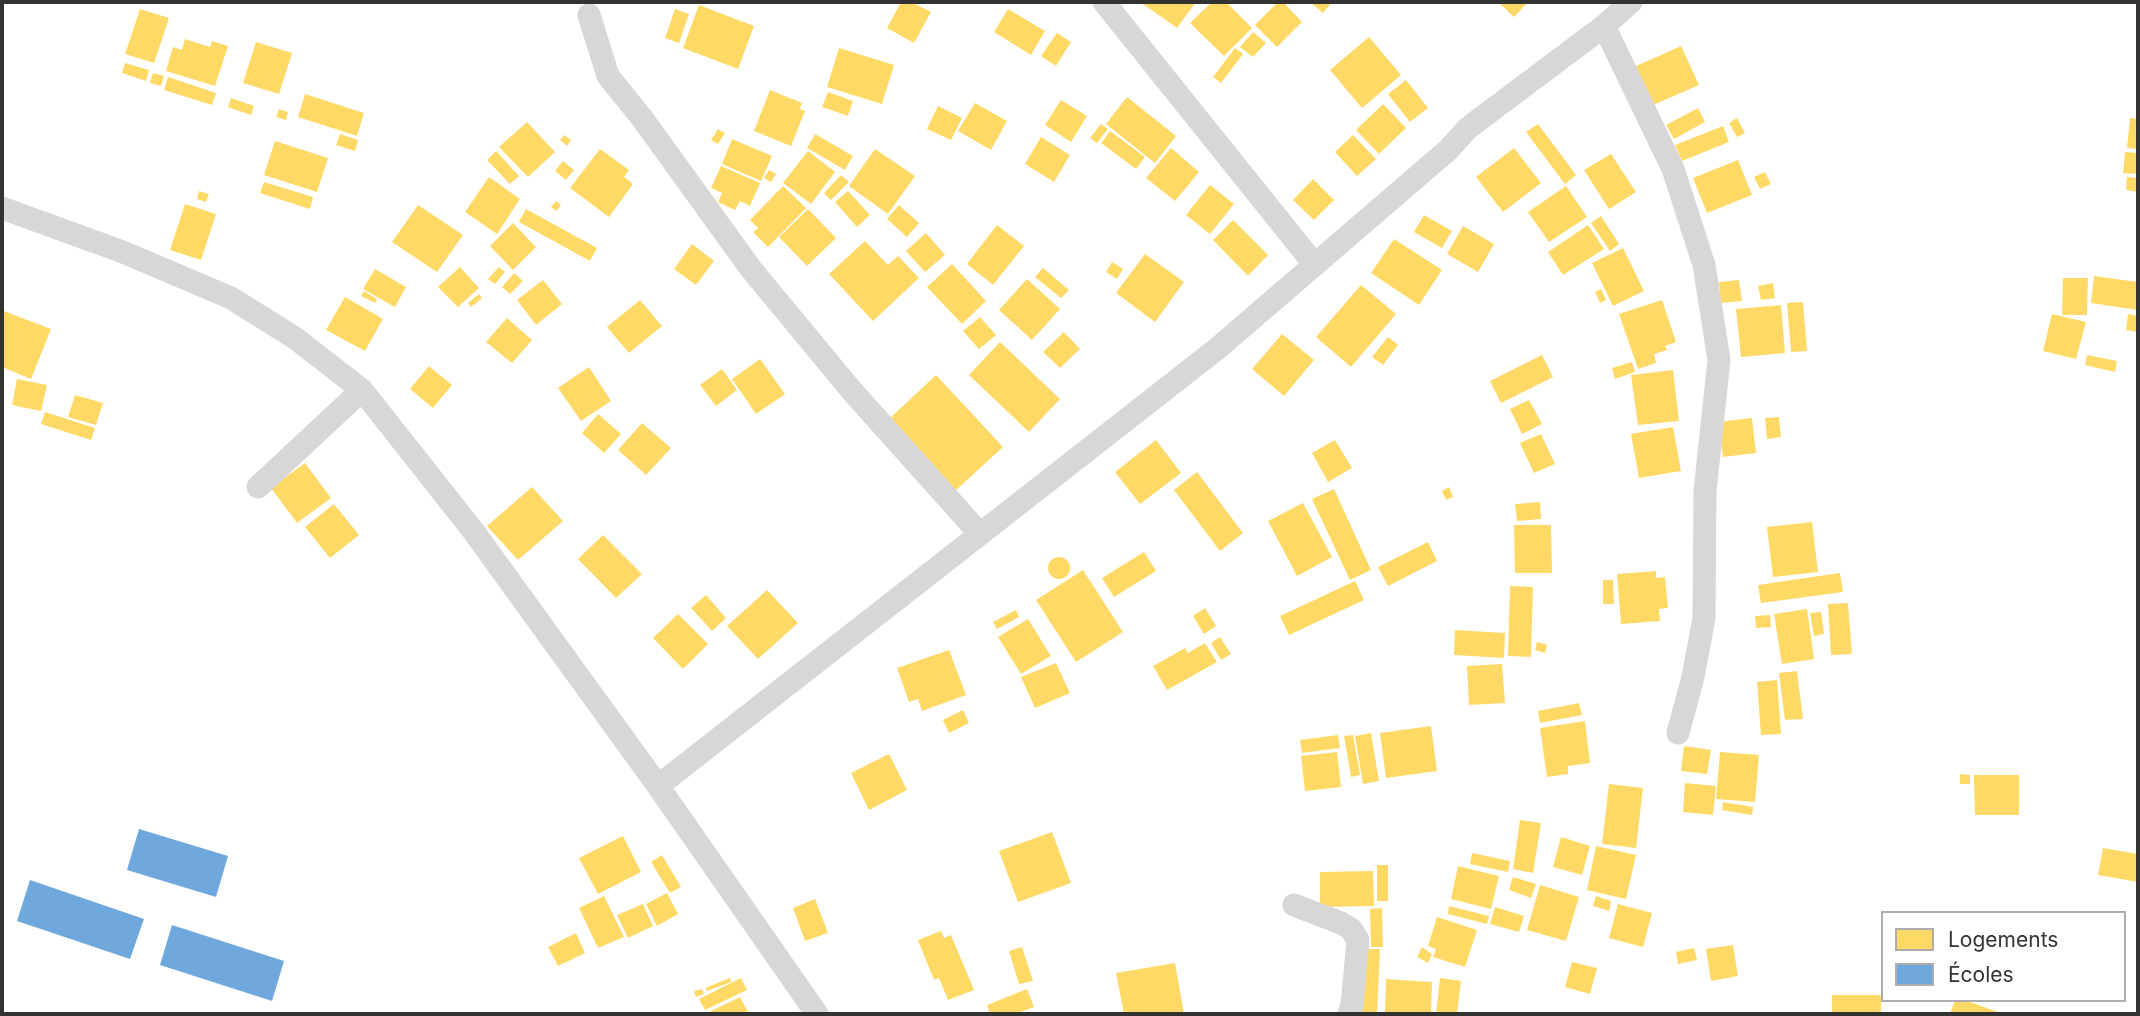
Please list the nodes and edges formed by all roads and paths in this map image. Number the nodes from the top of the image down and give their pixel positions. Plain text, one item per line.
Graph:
1 (1104, 2) edge
2 (1631, 2) edge
3 (589, 15) dead end
4 (1604, 26) junction
5 (2, 208) edge
6 (1315, 265) junction
7 (362, 390) junction
8 (258, 487) dead end
9 (980, 534) junction
10 (1678, 733) dead end
11 (658, 786) junction
12 (1294, 905) dead end
13 (817, 1014) edge
14 (1349, 1014) edge

1 - 6 street
2 - 4 street
3 - 9 street
4 - 6 street
4 - 10 street
5 - 7 street
6 - 9 street
7 - 8 street
7 - 11 street
9 - 11 street
11 - 13 street
12 - 14 street

